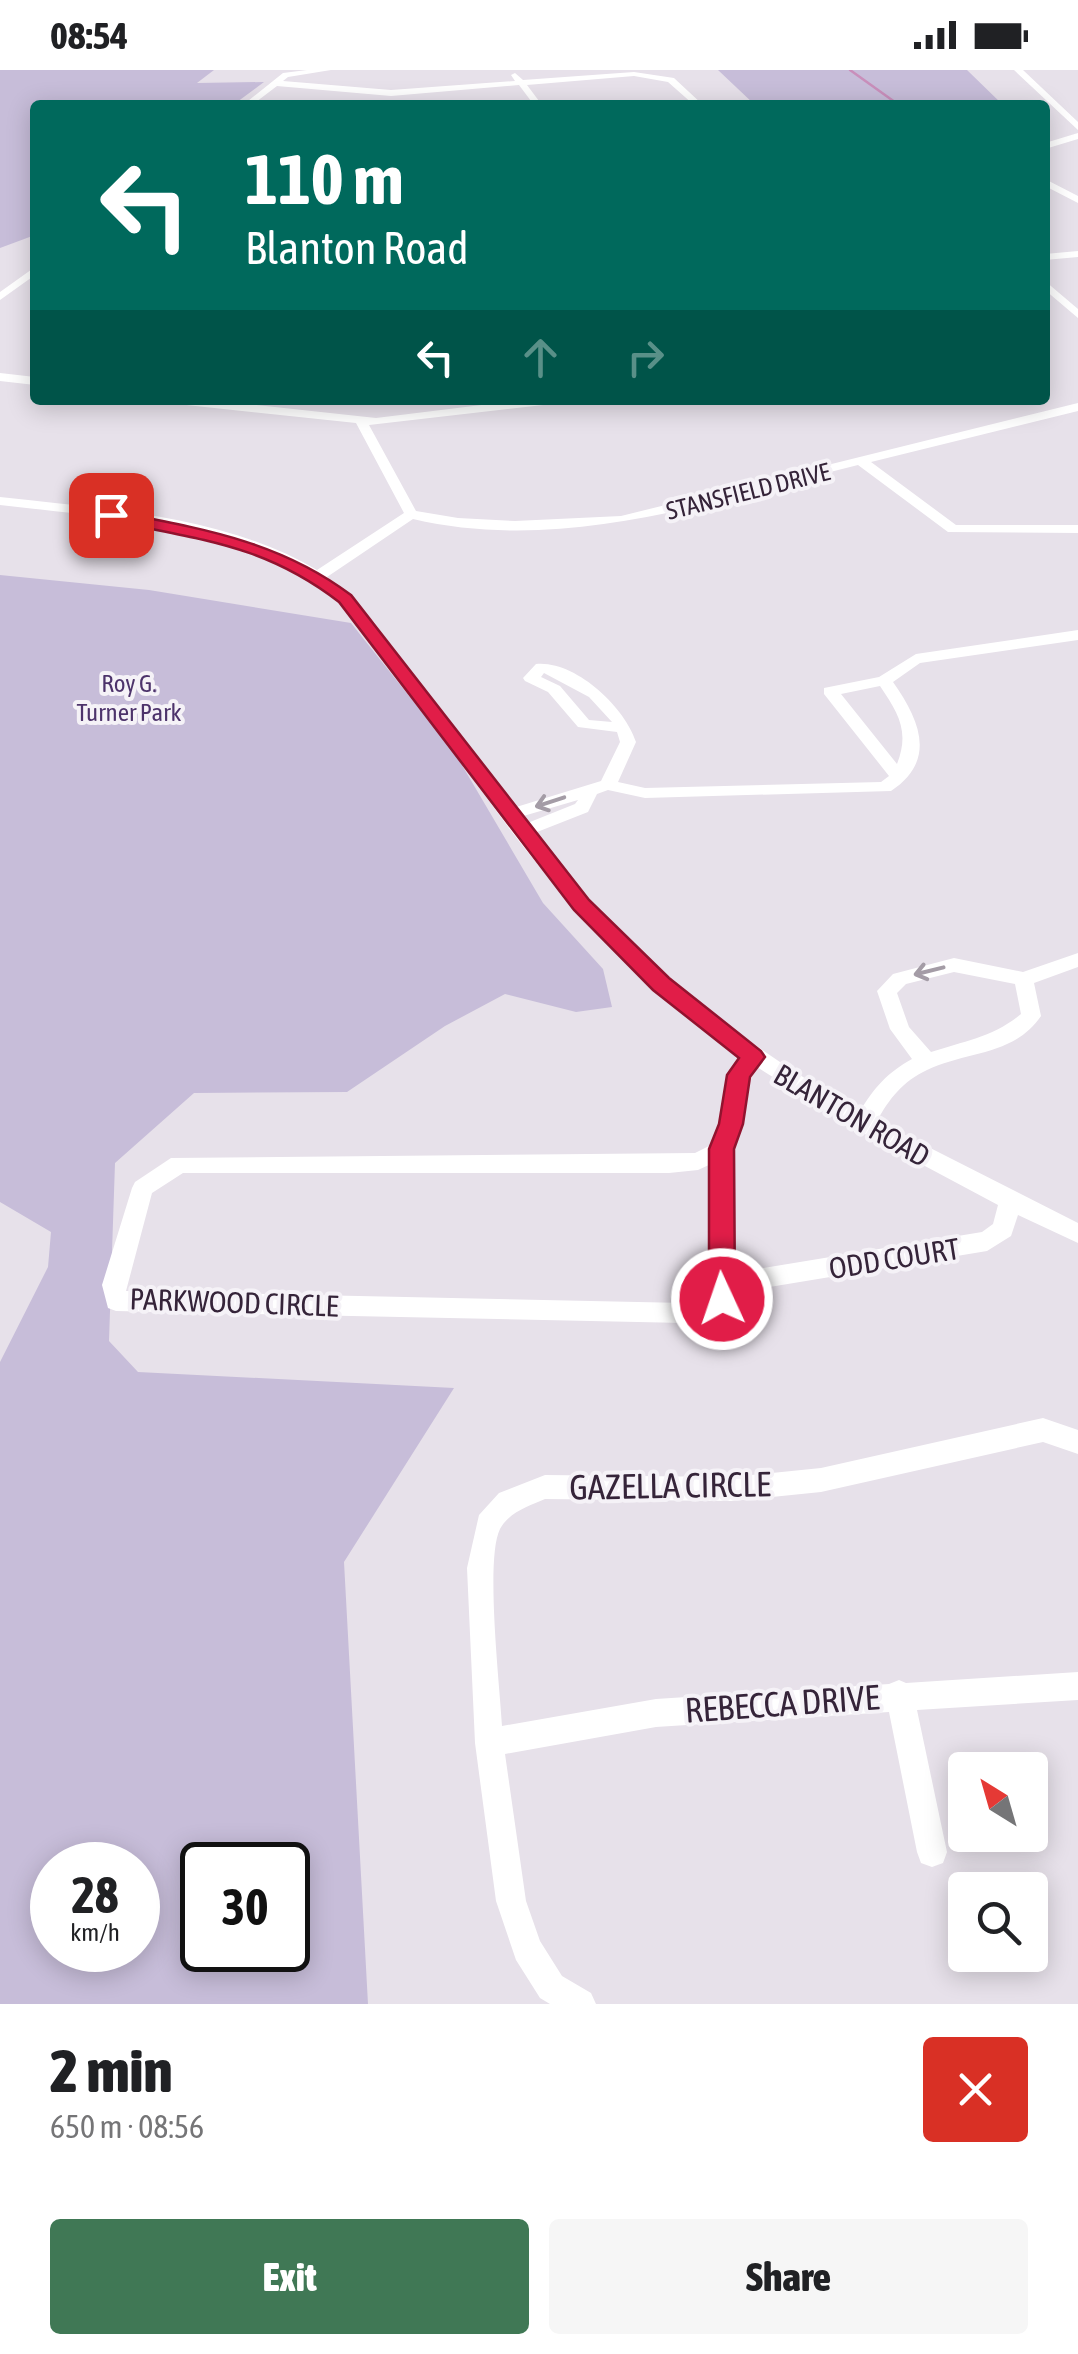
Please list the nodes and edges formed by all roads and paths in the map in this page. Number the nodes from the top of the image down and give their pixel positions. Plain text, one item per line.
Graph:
1 (328, 70) edge
2 (512, 70) edge
3 (1018, 70) edge
4 (275, 83) junction
5 (521, 83) junction
6 (385, 93) junction
7 (253, 100) edge
8 (383, 100) edge
9 (534, 100) edge
10 (694, 100) edge
11 (1050, 100) edge
12 (1050, 100) edge
13 (1078, 127) edge
14 (1078, 136) edge
15 (1050, 144) edge
16 (1050, 185) edge
17 (1078, 190) edge
18 (1064, 193) junction
19 (1078, 200) edge
20 (1078, 254) edge
21 (1050, 256) edge
22 (30, 274) edge
23 (0, 280) edge
24 (20, 282) junction
25 (30, 283) edge
26 (1050, 289) edge
27 (0, 298) edge
28 (1078, 315) edge
29 (0, 377) edge
30 (30, 381) edge
31 (219, 405) edge
32 (508, 405) edge
33 (1078, 407) edge
34 (360, 422) junction
35 (862, 462) junction
36 (0, 502) edge
37 (411, 514) junction
38 (1078, 529) edge
39 (317, 576) junction
40 (1078, 636) edge
41 (884, 681) junction
42 (624, 728) junction
43 (900, 777) junction
44 (608, 785) junction
45 (589, 794) junction
46 (512, 814) junction
47 (525, 830) junction
48 (1078, 960) edge
49 (1024, 979) junction
50 (753, 1057) junction
51 (925, 1058) junction
52 (862, 1127) junction
53 (722, 1149) junction
54 (1010, 1201) junction
55 (1078, 1234) edge
56 (752, 1280) dead end
57 (1074, 1433) edge
58 (1078, 1686) edge
59 (899, 1694) junction
60 (488, 1742) junction
61 (932, 1852) dead end
62 (580, 2004) edge

1 - 4 street
2 - 5 street
3 - 12 street
4 - 6 street
4 - 7 street
5 - 6 street
5 - 9 street
5 - 10 street
6 - 8 street
11 - 13 street
14 - 15 street
16 - 18 street
17 - 18 street
18 - 19 street
20 - 21 street
22 - 24 street
23 - 24 street
24 - 25 street
24 - 27 street
26 - 28 street
29 - 30 street
31 - 34 street
32 - 34 street
33 - 35 street, STANSFIELD DRIVE
34 - 37 street
35 - 37 street, STANSFIELD DRIVE
35 - 38 street
36 - 39 street, BLANTON ROAD
37 - 39 street
39 - 46 street, BLANTON ROAD
40 - 41 street
41 - 43 street
41 - 43 street
42 - 42 street
42 - 44 street
43 - 44 street
44 - 45 street
45 -> 46 street
45 - 47 street
46 - 47 street, BLANTON ROAD
47 - 50 street, BLANTON ROAD
48 - 49 street
49 - 51 street
49 -> 51 street
50 - 52 street, BLANTON ROAD
50 - 53 street, PARKWOOD CIRCLE
51 - 52 street
52 - 54 street, BLANTON ROAD
53 - 53 street, PARKWOOD CIRCLE
54 - 55 street, BLANTON ROAD
54 - 56 street, ODD COURT
57 - 60 street, GAZELLA CIRCLE
58 - 59 street, REBECCA DRIVE
59 - 60 street, REBECCA DRIVE
59 - 61 street
60 - 62 street, GAZELLA CIRCLE

